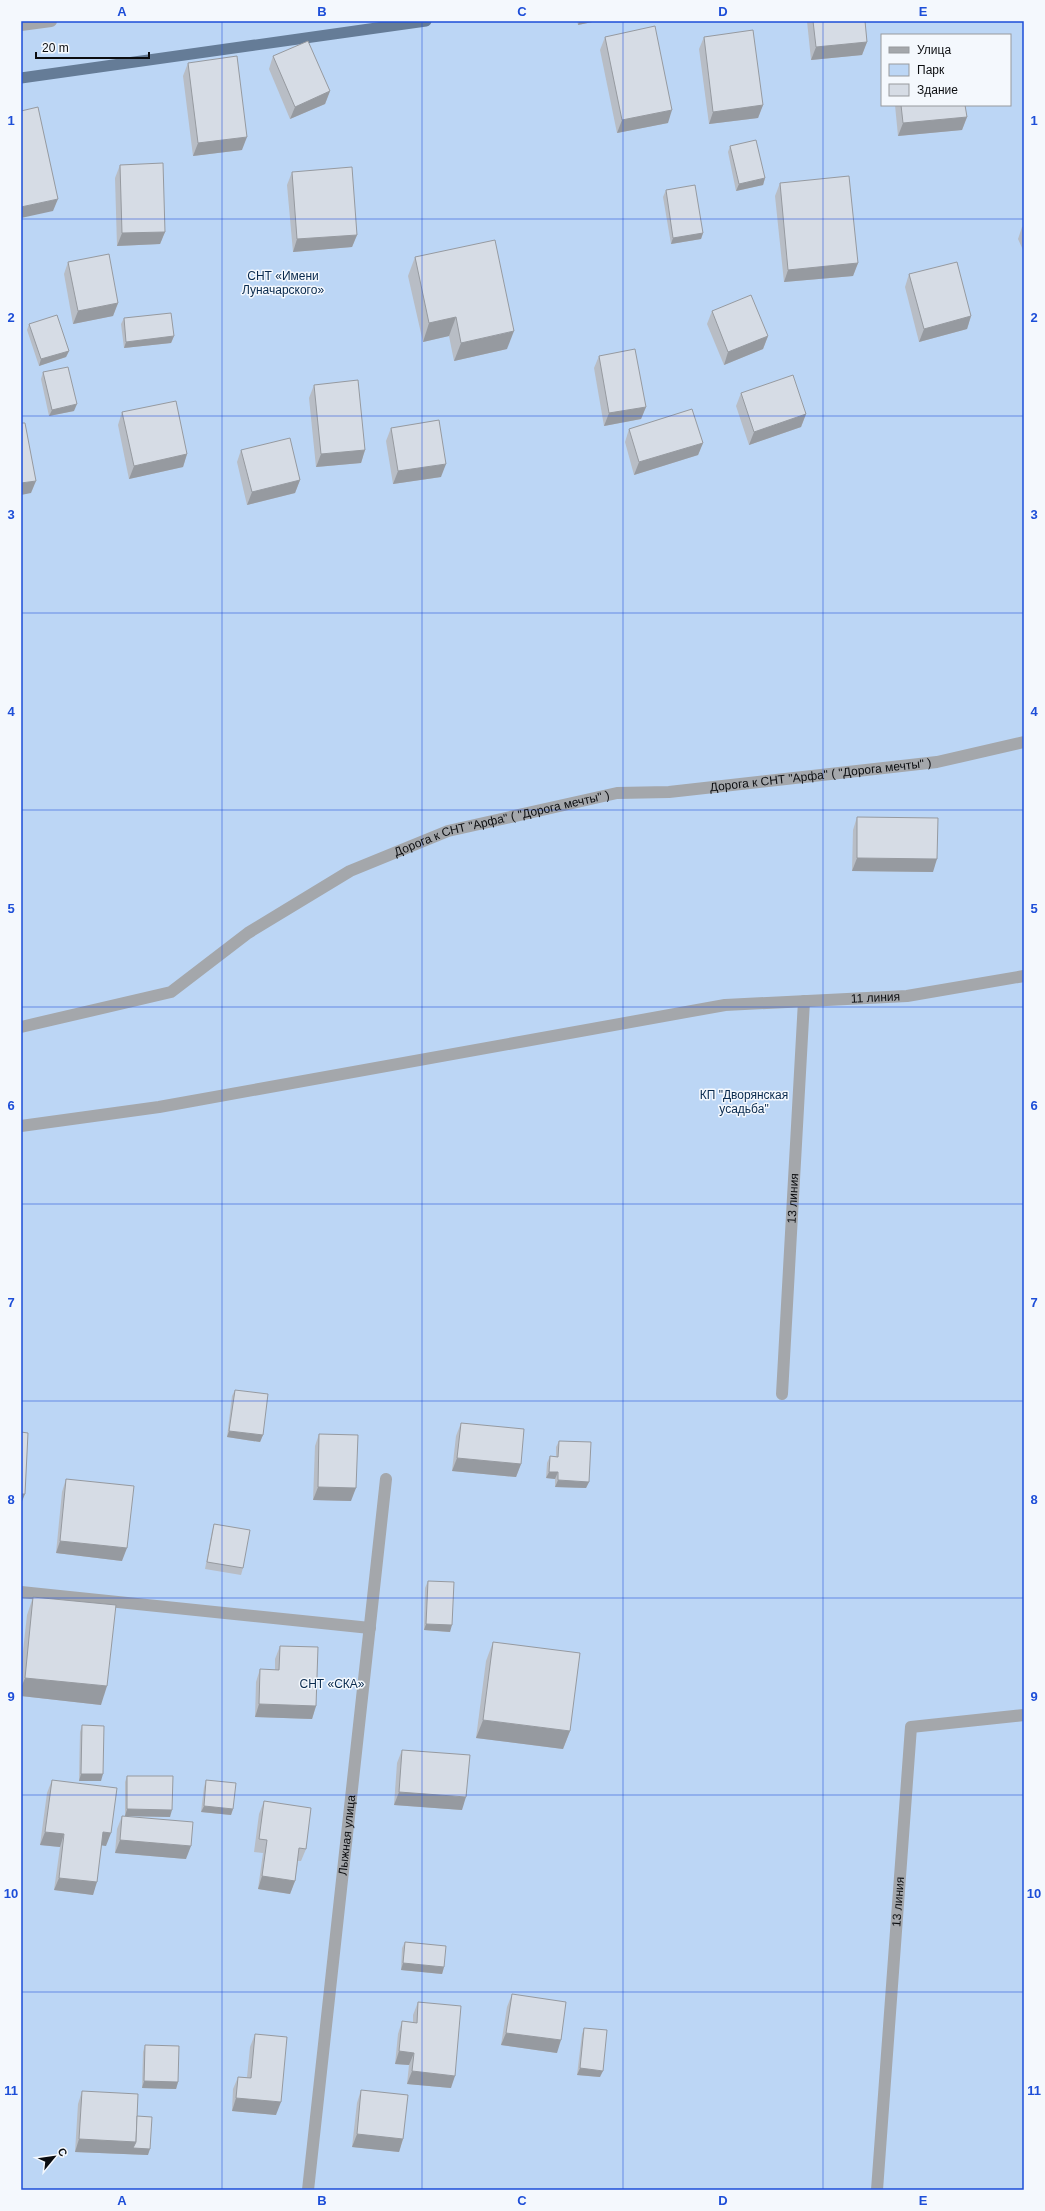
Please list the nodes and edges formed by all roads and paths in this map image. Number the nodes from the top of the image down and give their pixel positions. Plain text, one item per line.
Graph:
1 (51, 21) edge
2 (21, 25) edge
3 (1024, 742) edge
4 (1024, 976) edge
5 (804, 1001) junction
6 (21, 1027) edge
7 (21, 1126) edge
8 (782, 1394) dead end
9 (386, 1479) dead end
10 (21, 1592) edge
11 (370, 1628) junction
12 (1024, 1715) edge
13 (308, 2190) edge
14 (877, 2190) edge

1 - 2 street
3 - 6 street, Дорога к СНТ "Арфа" ( "Дорога мечты" )
4 - 5 street, 11 линия
5 - 7 street, 11 линия
5 - 8 street, 13 линия
9 - 11 street, Лыжная улица
10 - 11 street
11 - 13 street, Лыжная улица
12 - 14 street, 13 линия

